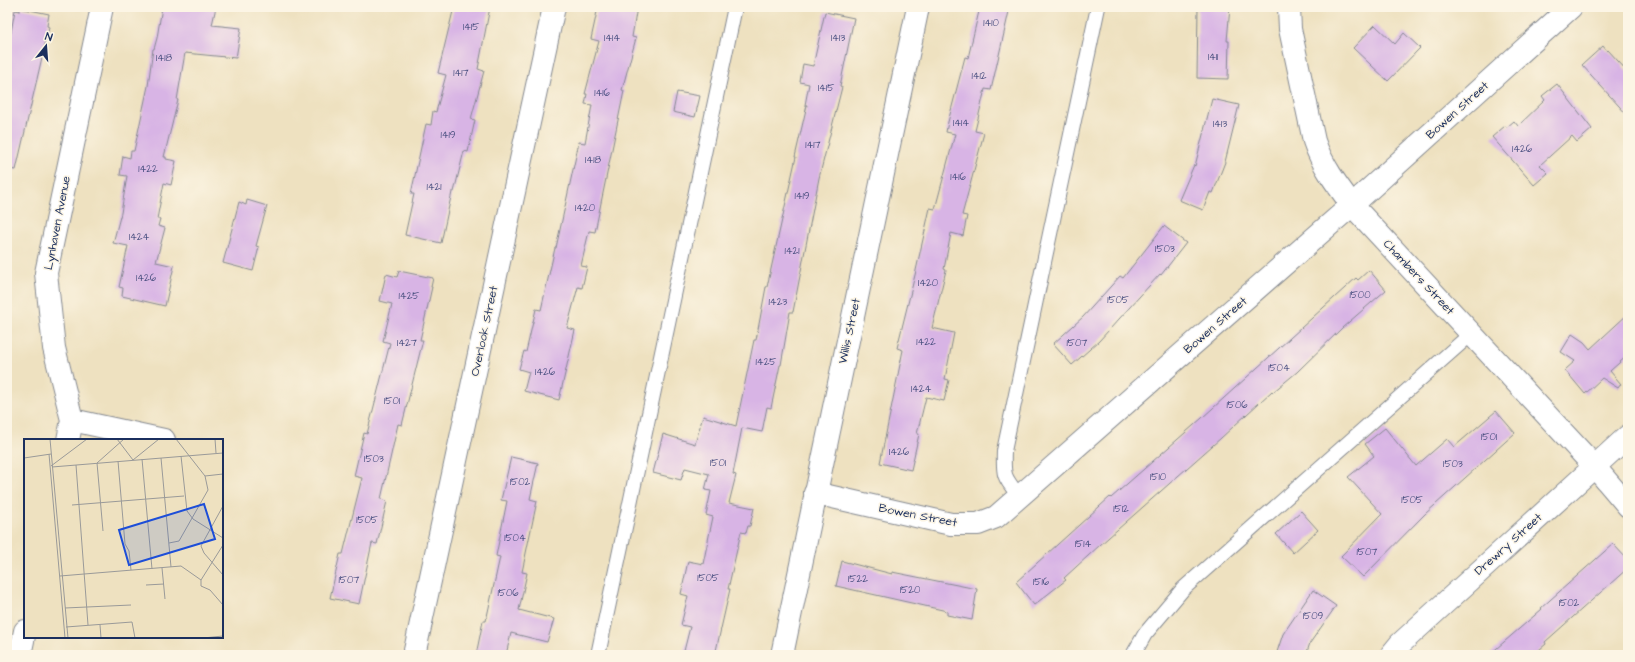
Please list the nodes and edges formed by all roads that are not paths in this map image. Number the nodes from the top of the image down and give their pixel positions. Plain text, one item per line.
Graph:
1 (102, 7) edge
2 (554, 7) edge
3 (735, 7) edge
4 (918, 7) edge
5 (1098, 7) edge
6 (1289, 7) edge
7 (1571, 7) edge
8 (1352, 205) junction
9 (1472, 334) junction
10 (70, 430) edge
11 (1628, 436) edge
12 (155, 439) edge
13 (1594, 466) junction
14 (815, 493) junction
15 (1019, 496) junction
16 (1628, 506) edge
17 (24, 636) edge
18 (20, 655) edge
19 (414, 655) edge
20 (598, 655) edge
21 (782, 655) edge
22 (1133, 655) edge
23 (1391, 655) edge

1 - 10 street, Lynhaven Avenue
2 - 19 street, Overlook Street
3 - 20 lane
4 - 14 street, Willis Street
5 - 15 lane
6 - 8 street, Chambers Street
7 - 8 street, Bowen Street
8 - 9 street, Chambers Street
8 - 15 street, Bowen Street
9 - 13 street, Chambers Street
9 - 22 lane
10 - 12 street
11 - 13 street, Drewry Street
13 - 16 street, Chambers Street
13 - 23 street, Drewry Street
14 - 15 street, Bowen Street
14 - 21 street, Willis Street
17 - 18 street

